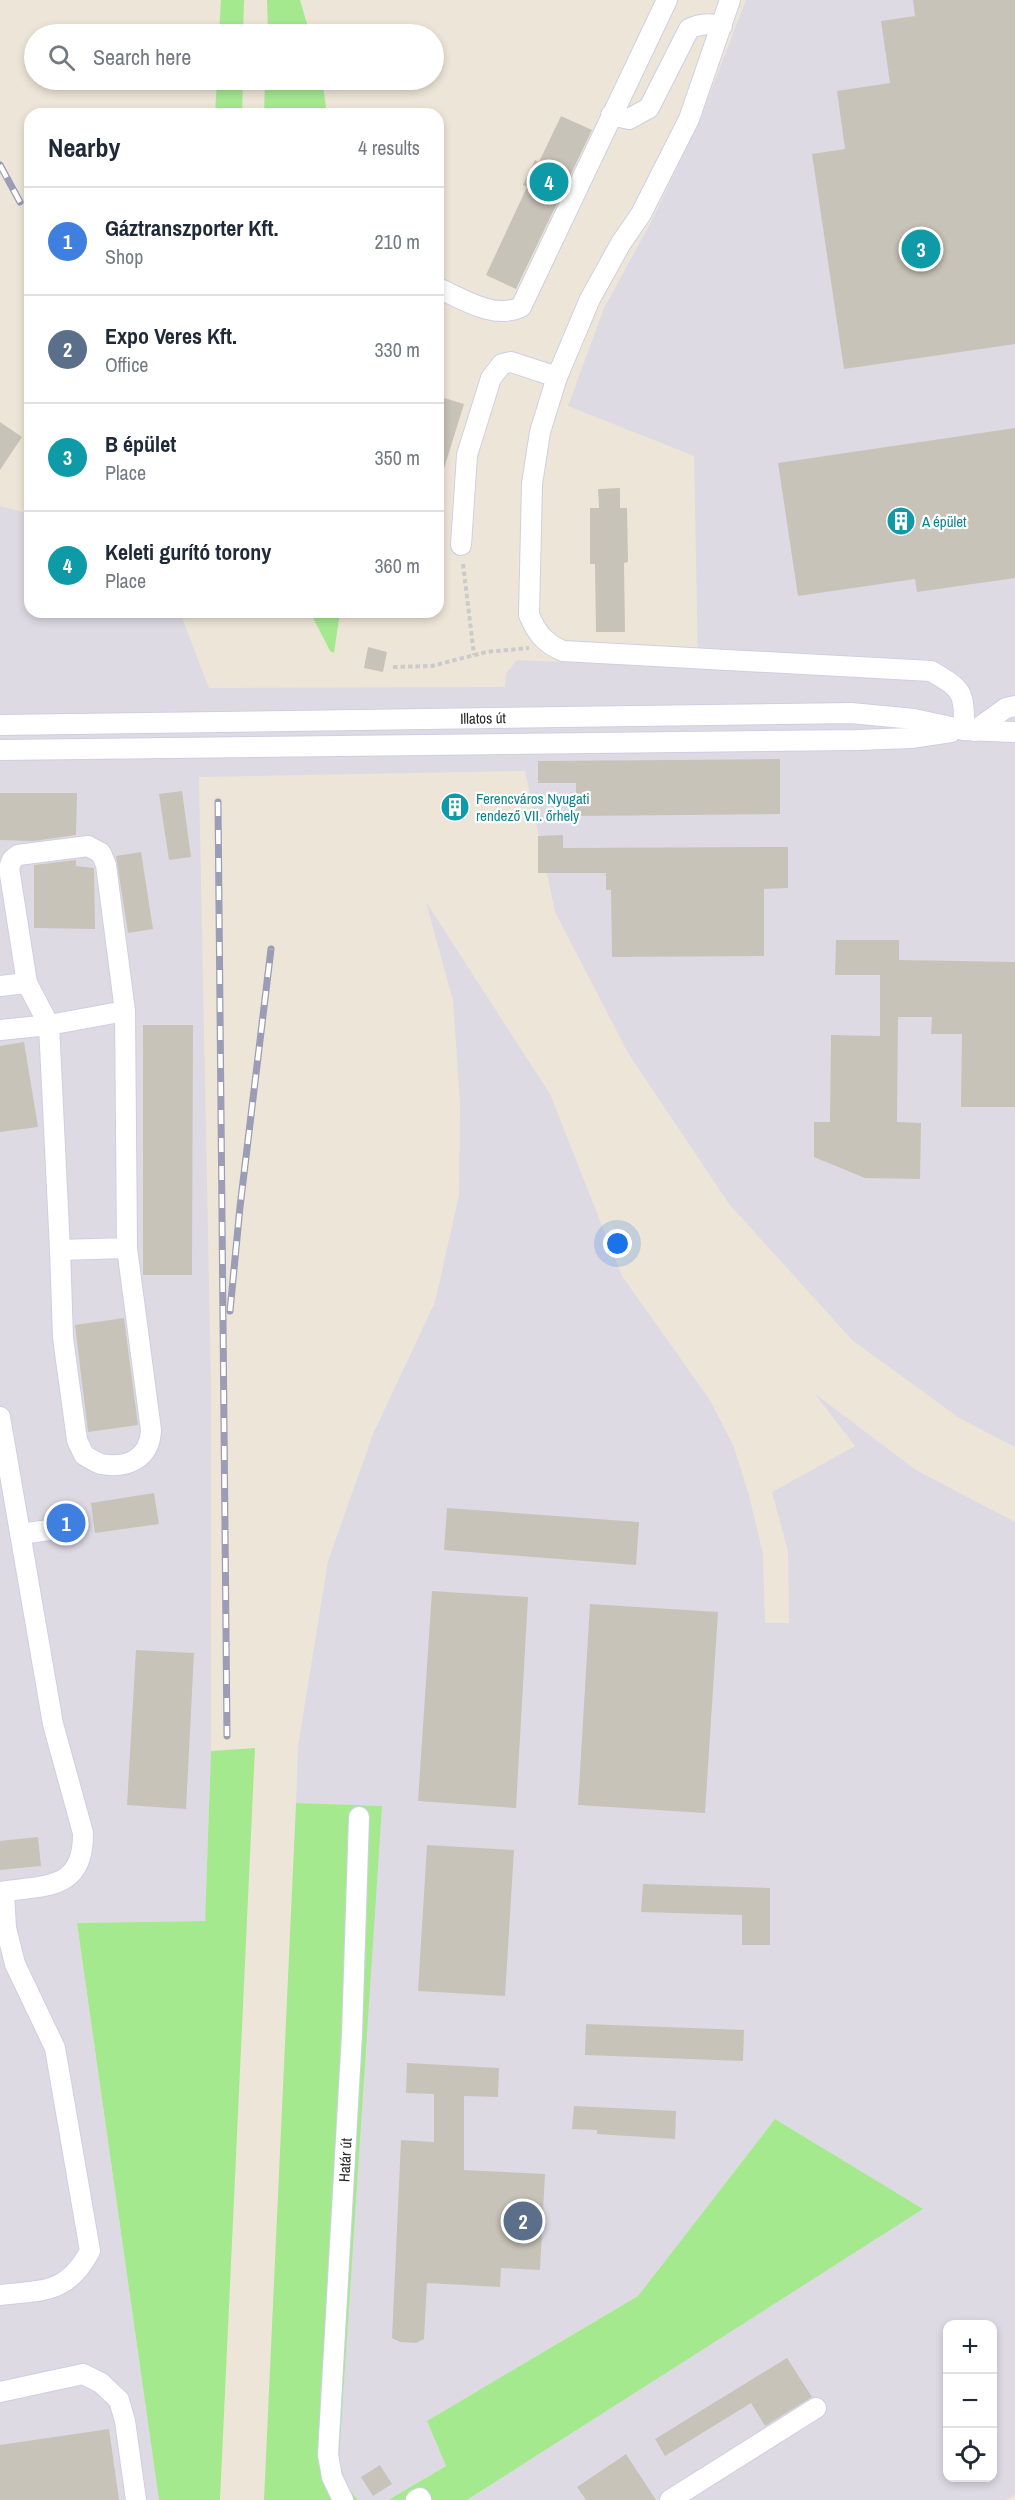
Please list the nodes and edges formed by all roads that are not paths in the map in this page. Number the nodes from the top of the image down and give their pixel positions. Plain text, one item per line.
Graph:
1 (667, 0) edge
2 (730, 0) edge
3 (722, 26) junction
4 (611, 115) junction
5 (444, 291) edge
6 (558, 378) junction
7 (461, 545) road end
8 (1015, 706) edge
9 (0, 725) edge
10 (969, 731) junction
11 (1015, 732) edge
12 (0, 750) edge
13 (27, 983) junction
14 (0, 986) edge
15 (125, 1011) junction
16 (48, 1025) junction
17 (0, 1030) edge
18 (127, 1248) junction
19 (60, 1250) junction
20 (0, 1417) edge
21 (79, 1526) dead end
22 (20, 1534) junction
23 (359, 1817) dead end
24 (2, 1892) edge
25 (0, 2295) edge
26 (0, 2392) edge
27 (816, 2408) dead end
28 (136, 2500) edge
29 (344, 2500) edge
30 (416, 2500) edge
31 (421, 2500) edge
32 (670, 2500) edge

1 - 4 street
2 - 3 street
3 - 4 street
3 - 6 street
4 - 5 street
6 - 7 street
6 - 10 street
8 - 10 street
9 - 10 street, Illatos út
10 - 11 street, Illatos út
10 - 12 street, Illatos út
13 - 14 street
13 - 15 street
13 - 16 street
15 - 16 street
15 - 18 street
16 - 17 street
16 - 19 street
18 - 19 street
18 - 19 street
20 - 22 street
21 - 22 street
22 - 24 street
23 - 29 street, Határ út
24 - 25 street
26 - 28 street
27 - 32 street
30 - 31 street

